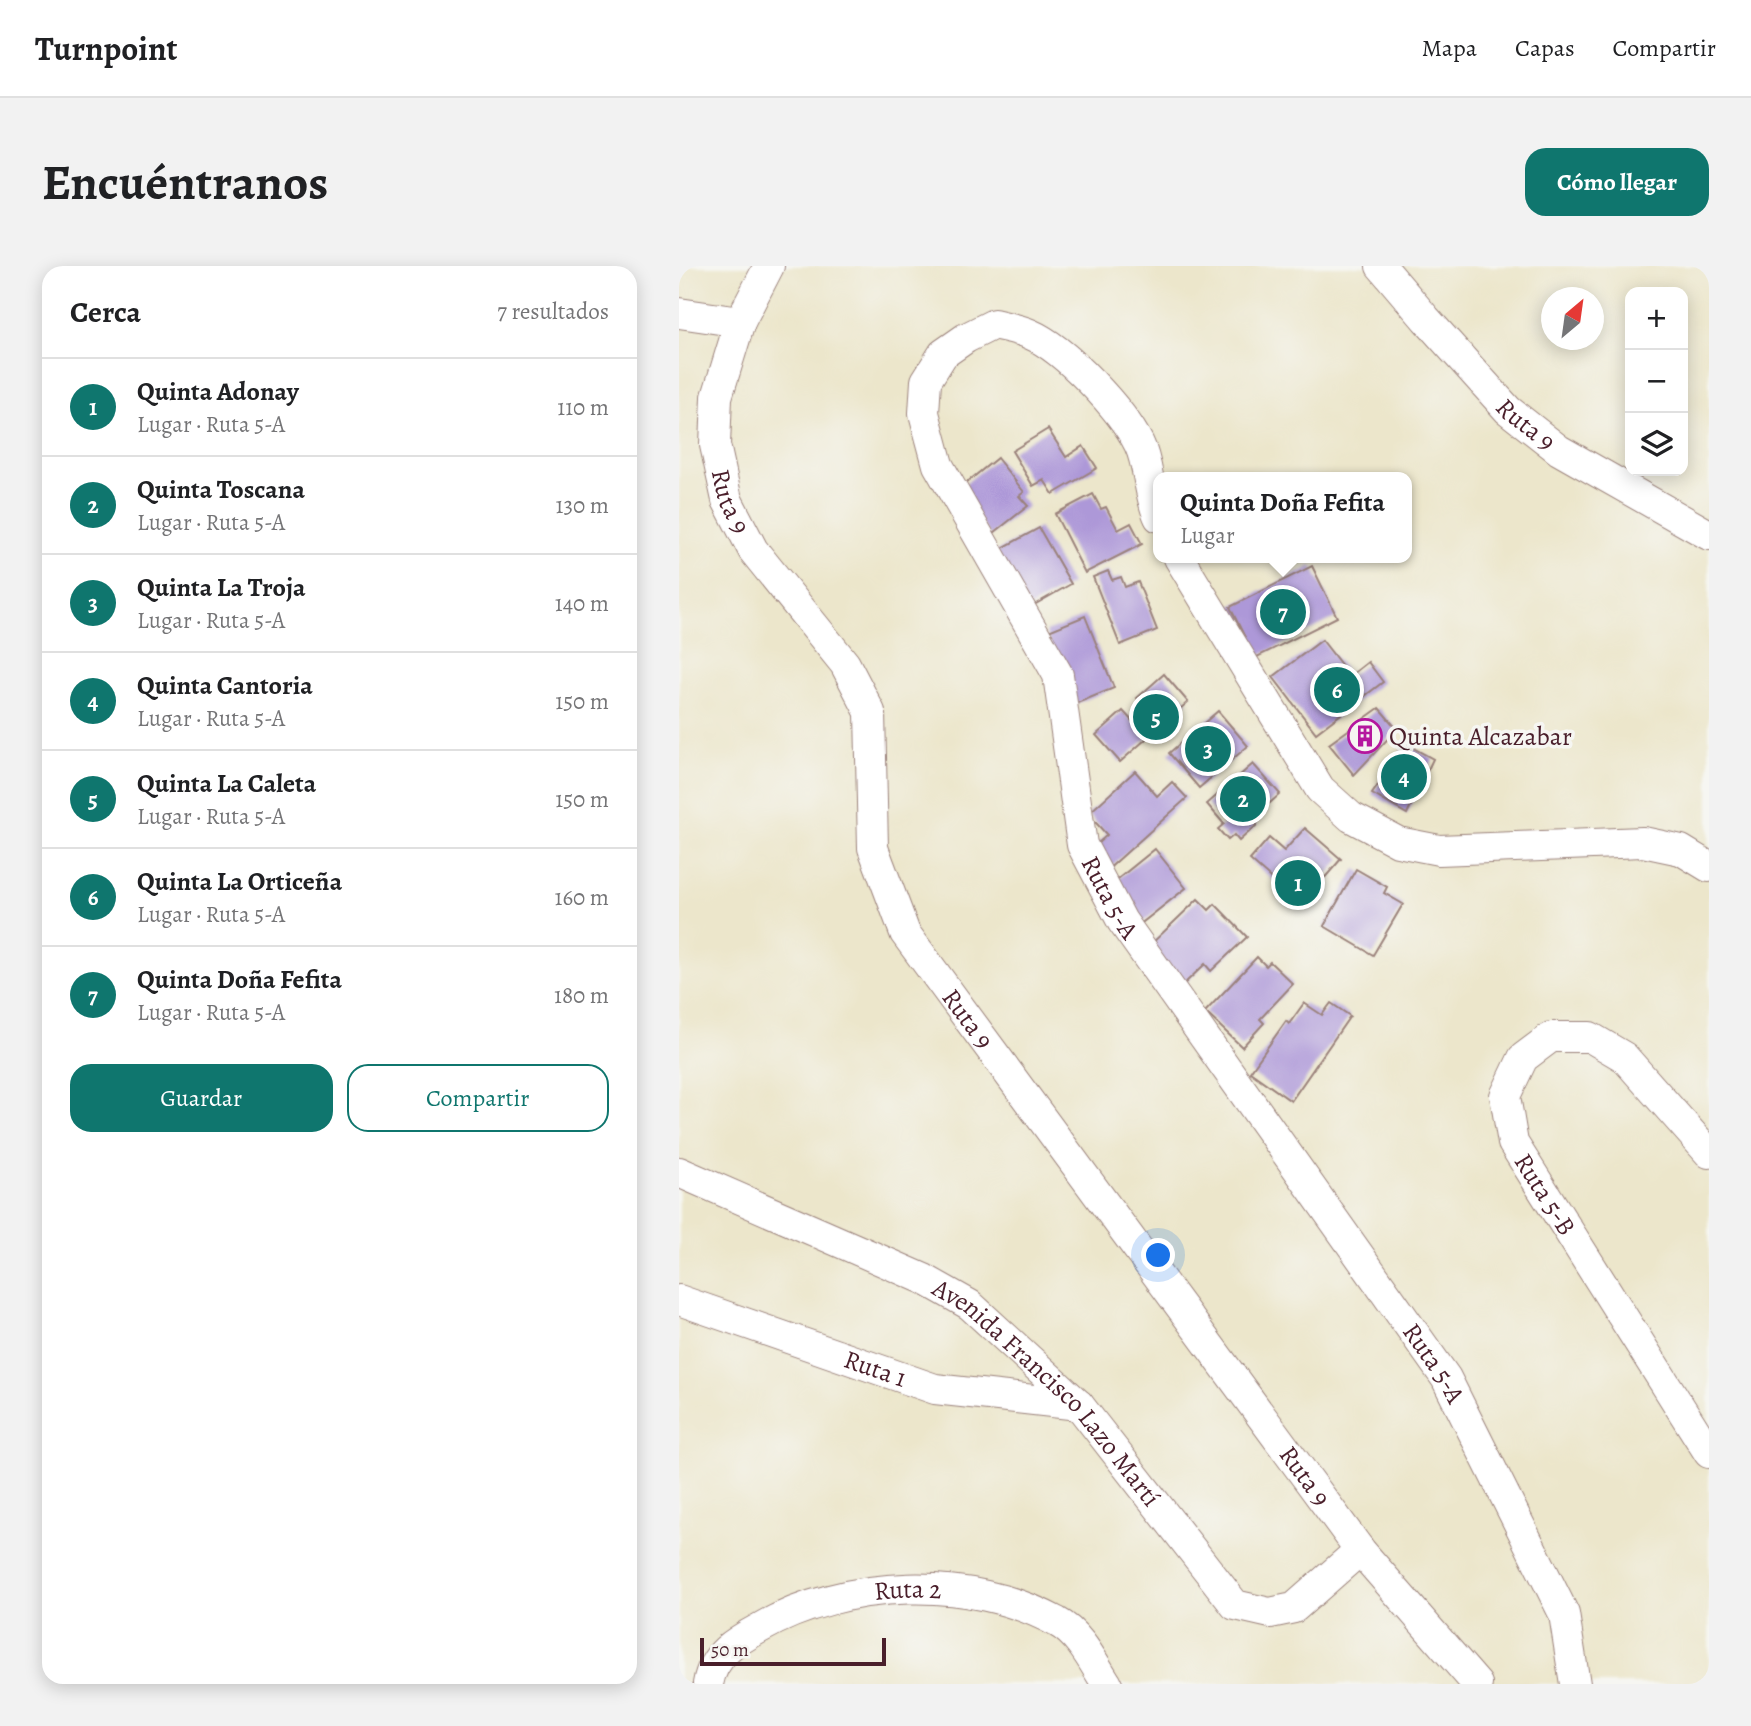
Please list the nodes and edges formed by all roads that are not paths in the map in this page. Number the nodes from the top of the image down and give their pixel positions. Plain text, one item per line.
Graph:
1 (769, 266) edge
2 (1381, 266) edge
3 (679, 313) edge
4 (740, 322) junction
5 (1153, 504) edge
6 (1709, 535) edge
7 (1182, 563) edge
8 (1709, 867) edge
9 (1709, 1153) edge
10 (679, 1172) edge
11 (679, 1300) edge
12 (1079, 1405) junction
13 (1709, 1453) edge
14 (1360, 1550) junction
15 (708, 1684) edge
16 (1107, 1684) edge
17 (1477, 1684) edge
18 (1575, 1684) edge

1 - 4 street, Ruta 9
2 - 6 street, Ruta 9
3 - 4 street
4 - 14 street, Ruta 9
5 - 18 street, Ruta 5-A
7 - 8 street
9 - 13 street, Ruta 5-B
10 - 12 street, Avenida Francisco Lazo Martí
11 - 12 street, Ruta 1
12 - 14 street, Avenida Francisco Lazo Martí
14 - 17 street, Ruta 9
15 - 16 street, Ruta 2

